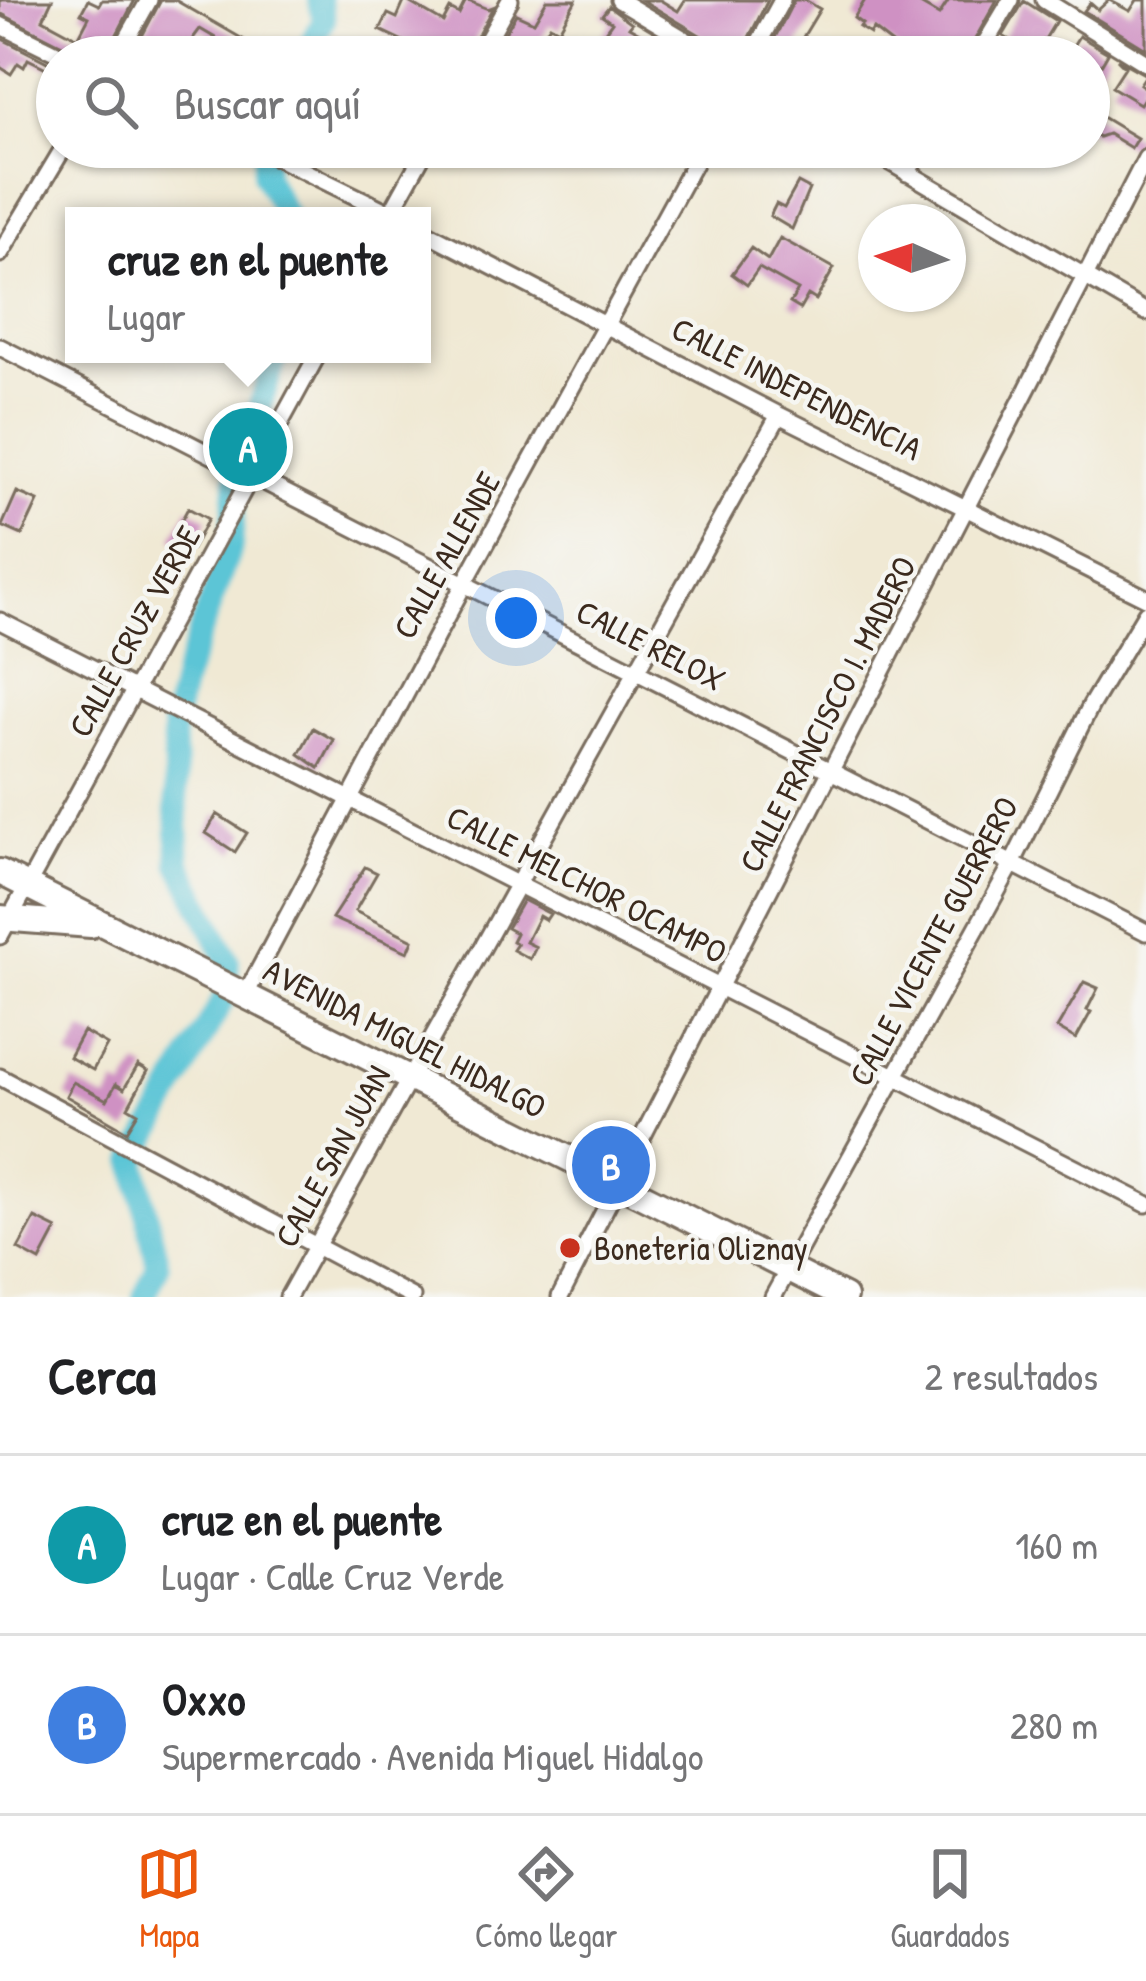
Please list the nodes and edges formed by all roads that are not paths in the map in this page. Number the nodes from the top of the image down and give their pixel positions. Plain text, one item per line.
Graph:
1 (149, 0) edge
2 (510, 0) edge
3 (619, 0) edge
4 (782, 0) edge
5 (1011, 0) edge
6 (1044, 0) edge
7 (0, 25) edge
8 (129, 36) edge
9 (490, 36) edge
10 (679, 36) edge
11 (762, 36) edge
12 (990, 36) edge
13 (1102, 36) edge
14 (1110, 41) edge
15 (36, 43) edge
16 (1146, 63) edge
17 (1146, 158) edge
18 (51, 168) edge
19 (297, 168) edge
20 (417, 168) edge
21 (692, 168) edge
22 (899, 168) edge
23 (910, 168) edge
24 (907, 173) junction
25 (376, 207) edge
26 (396, 207) edge
27 (431, 235) edge
28 (0, 254) edge
29 (1084, 276) junction
30 (1146, 313) edge
31 (607, 325) junction
32 (0, 347) edge
33 (312, 363) edge
34 (779, 415) junction
35 (240, 476) junction
36 (966, 506) junction
37 (463, 586) junction
38 (1146, 598) edge
39 (1146, 613) edge
40 (0, 621) edge
41 (639, 672) junction
42 (136, 690) junction
43 (831, 770) junction
44 (349, 798) junction
45 (1011, 866) junction
46 (0, 872) edge
47 (519, 883) junction
48 (27, 886) junction
49 (3, 924) edge
50 (105, 926) junction
51 (1146, 932) edge
52 (722, 986) junction
53 (232, 987) junction
54 (896, 1076) junction
55 (0, 1077) edge
56 (409, 1077) junction
57 (620, 1184) junction
58 (1146, 1204) edge
59 (318, 1245) junction
60 (789, 1269) junction
61 (288, 1297) edge
62 (412, 1297) edge
63 (560, 1297) edge
64 (773, 1297) edge
65 (844, 1297) edge

1 - 8 street
2 - 9 street
3 - 10 street
4 - 11 street
5 - 12 street
6 - 13 street
7 - 15 street
14 - 16 street
17 - 29 street, CALLE FRANCISCO I. MADERO
18 - 28 street
19 - 25 street
20 - 26 street
21 - 31 street, CALLE ALLENDE
22 - 24 street
23 - 24 street
24 - 29 street
27 - 31 street, CALLE INDEPENDENCIA
29 - 30 street
29 - 36 street, CALLE FRANCISCO I. MADERO
31 - 34 street, CALLE INDEPENDENCIA
31 - 37 street, CALLE ALLENDE
32 - 35 street, CALLE RELOX
33 - 35 street, CALLE CRUZ VERDE
34 - 36 street, CALLE INDEPENDENCIA
34 - 41 street, CALLE SAN JUAN
35 - 37 street, CALLE RELOX
35 - 42 street, CALLE CRUZ VERDE
36 - 38 street, CALLE INDEPENDENCIA
36 - 43 street, CALLE FRANCISCO I. MADERO
37 - 41 street, CALLE RELOX
37 - 44 street, CALLE ALLENDE
39 - 45 street, CALLE VICENTE GUERRERO
40 - 42 street, CALLE MELCHOR OCAMPO
41 - 43 street, CALLE RELOX
41 - 47 street, CALLE SAN JUAN
42 - 44 street, CALLE MELCHOR OCAMPO
42 - 48 street, CALLE CRUZ VERDE
43 - 45 street, CALLE RELOX
43 - 52 street, CALLE FRANCISCO I. MADERO
44 - 47 street, CALLE MELCHOR OCAMPO
44 - 53 street, CALLE ALLENDE
45 - 51 street, CALLE RELOX
45 - 54 street, CALLE VICENTE GUERRERO
46 - 48 main road, AVENIDA MIGUEL HIDALGO
47 - 52 street, CALLE MELCHOR OCAMPO
47 - 56 street, CALLE SAN JUAN
48 - 49 street, CALLE CRUZ VERDE
48 - 50 main road, AVENIDA MIGUEL HIDALGO
49 - 50 main road
50 - 53 main road, AVENIDA MIGUEL HIDALGO
52 - 54 street, CALLE MELCHOR OCAMPO
52 - 57 street, CALLE FRANCISCO I. MADERO
53 - 56 main road, AVENIDA MIGUEL HIDALGO
54 - 58 street, CALLE MELCHOR OCAMPO
54 - 60 street, CALLE VICENTE GUERRERO
55 - 59 street
56 - 57 main road, AVENIDA MIGUEL HIDALGO
56 - 59 street, CALLE SAN JUAN
57 - 60 main road, AVENIDA MIGUEL HIDALGO
57 - 63 street, CALLE FRANCISCO I. MADERO
59 - 61 street, CALLE SAN JUAN
59 - 62 street
60 - 64 street, CALLE VICENTE GUERRERO
60 - 65 main road, AVENIDA MIGUEL HIDALGO

